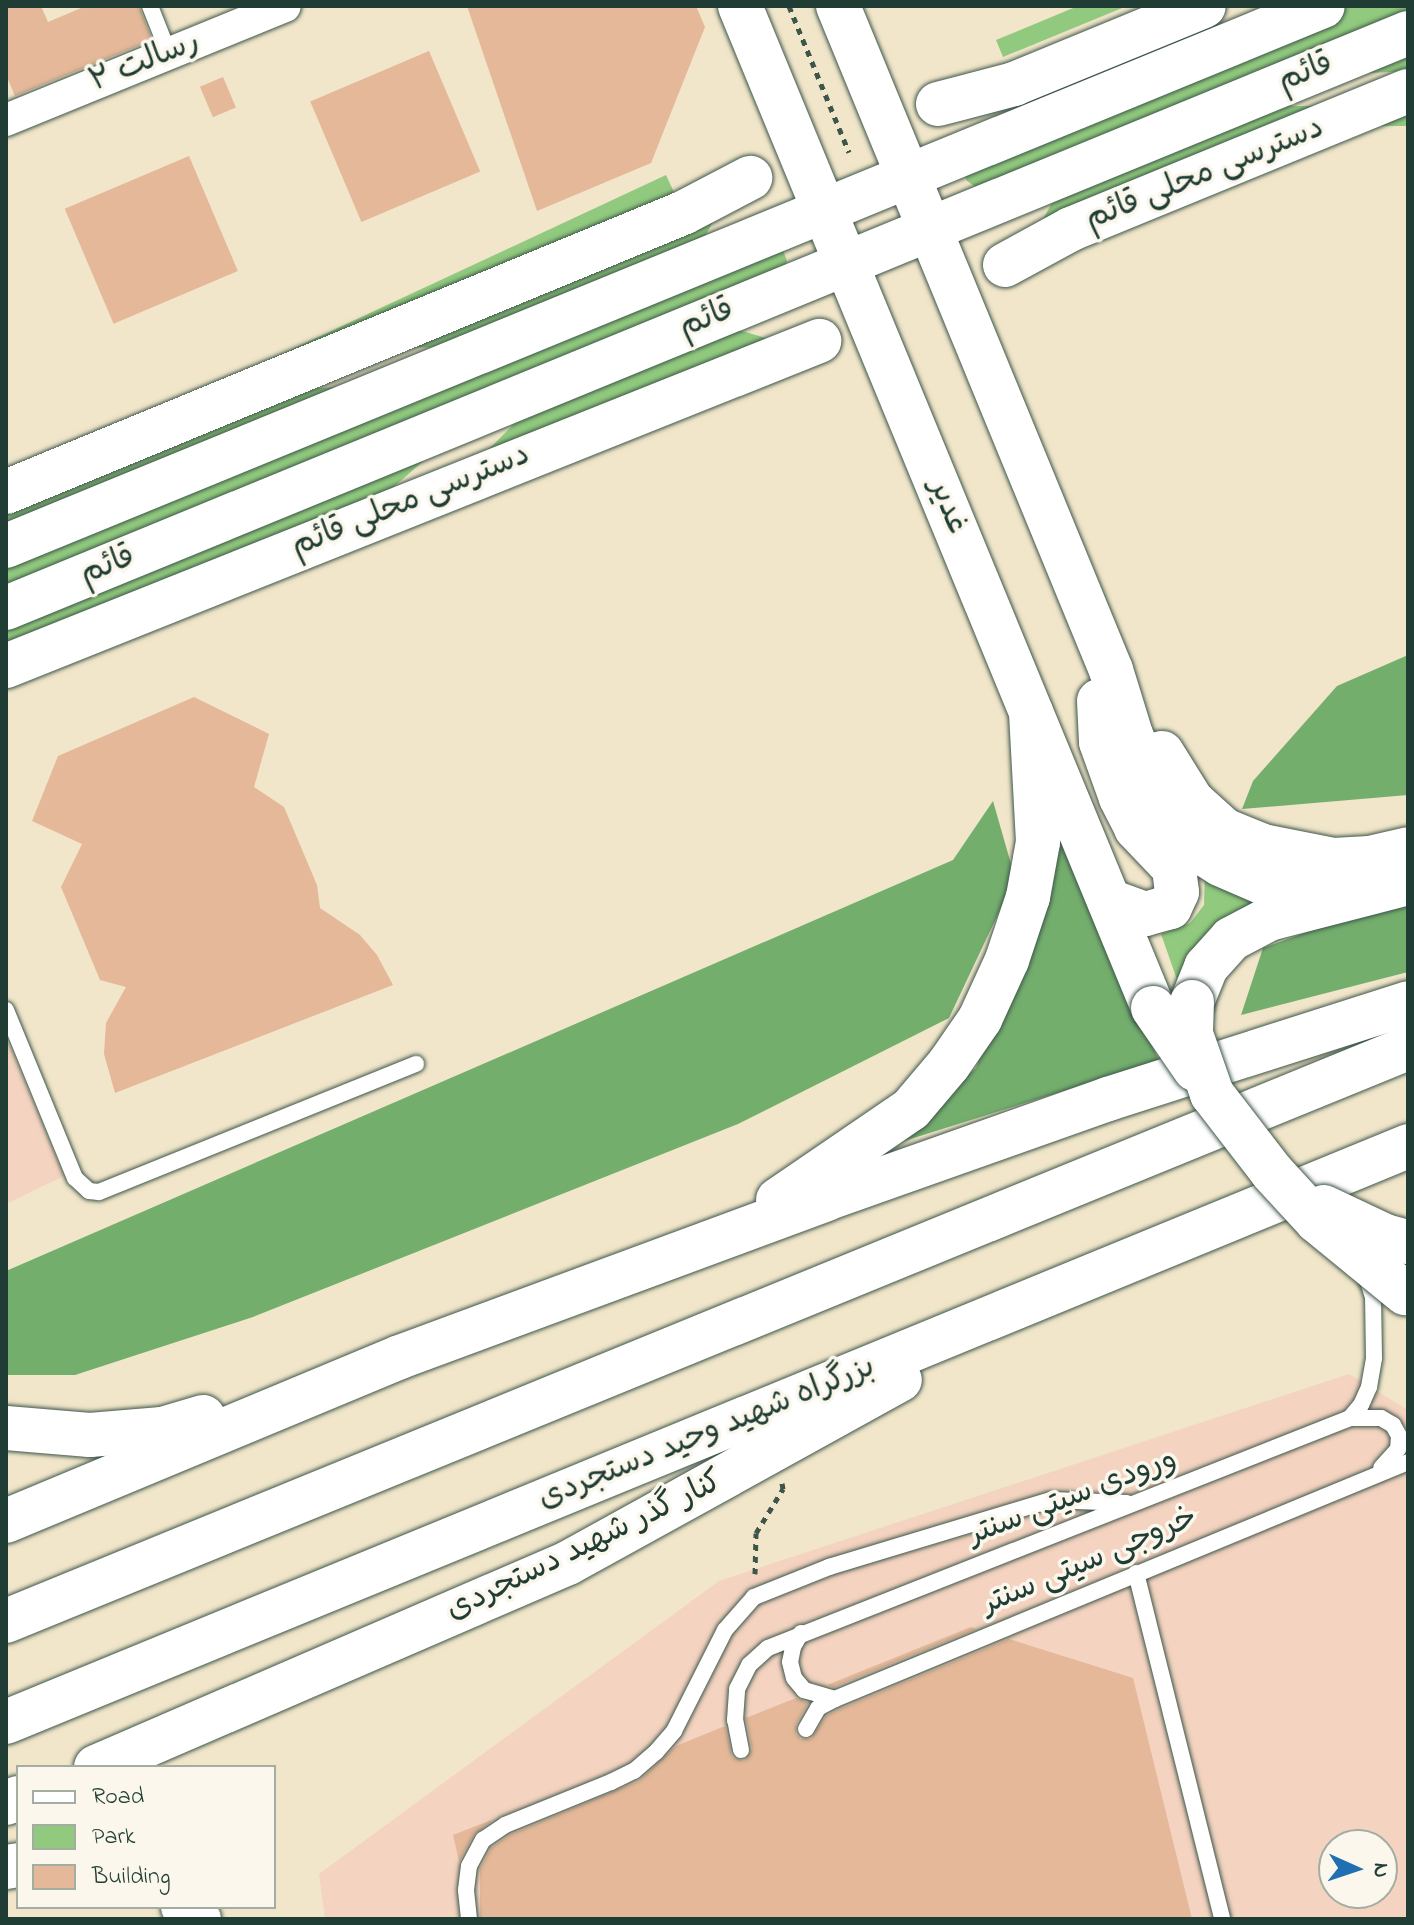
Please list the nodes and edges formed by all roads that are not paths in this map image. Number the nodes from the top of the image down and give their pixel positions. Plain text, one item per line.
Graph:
1 (150, 6) edge
2 (285, 6) edge
3 (740, 6) edge
4 (838, 6) edge
5 (1204, 6) edge
6 (1278, 6) edge
7 (1323, 6) edge
8 (1408, 33) edge
9 (856, 49) junction
10 (1219, 49) junction
11 (169, 54) junction
12 (772, 83) junction
13 (1408, 84) edge
14 (1408, 91) edge
15 (1239, 102) junction
16 (938, 104) junction
17 (6, 120) edge
18 (1031, 126) junction
19 (978, 147) junction
20 (910, 175) junction
21 (750, 178) junction
22 (1051, 179) junction
23 (998, 201) junction
24 (826, 210) junction
25 (930, 229) junction
26 (758, 238) junction
27 (705, 259) junction
28 (846, 263) junction
29 (1005, 265) junction
30 (778, 291) junction
31 (725, 313) junction
32 (819, 341) junction
33 (980, 351) junction
34 (469, 356) junction
35 (279, 379) junction
36 (896, 385) junction
37 (531, 393) junction
38 (6, 492) edge
39 (383, 512) junction
40 (6, 546) edge
41 (6, 608) edge
42 (1104, 652) junction
43 (6, 666) edge
44 (1031, 712) junction
45 (1408, 849) edge
46 (1408, 883) edge
47 (1353, 896) junction
48 (1109, 901) junction
49 (1408, 1003) edge
50 (1172, 1005) junction
51 (6, 1010) edge
52 (1408, 1048) edge
53 (416, 1064) dead end
54 (1408, 1146) edge
55 (1272, 1172) junction
56 (730, 1234) junction
57 (1408, 1242) edge
58 (1361, 1261) junction
59 (1056, 1291) junction
60 (1406, 1294) edge
61 (400, 1357) junction
62 (1350, 1418) junction
63 (6, 1428) edge
64 (1408, 1462) edge
65 (1370, 1475) junction
66 (1137, 1504) junction
67 (6, 1521) edge
68 (1136, 1573) junction
69 (6, 1621) edge
70 (801, 1633) junction
71 (835, 1699) junction
72 (6, 1722) edge
73 (806, 1729) dead end
74 (741, 1750) dead end
75 (101, 1765) edge
76 (469, 1919) edge
77 (1222, 1919) edge

1 - 11 lane
2 - 11 street, رسالت ۲
3 - 12 main road, غدیر
4 - 9 main road
5 - 16 main road
6 - 10 main road
7 - 10 main road, قائم
8 - 15 main road, قائم
9 - 16 main road
9 - 20 main road
10 - 18 main road, قائم
11 - 17 street, رسالت ۲
12 - 21 main road
12 - 24 main road, غدیر
13 - 15 main road
14 - 29 main road, دسترسی محلی قائم
15 - 22 main road, قائم
16 - 18 main road
18 - 19 main road, قائم
19 - 20 main road, قائم
19 - 23 main road
20 - 24 main road, قائم
20 - 25 main road
21 - 27 main road
21 - 35 main road
22 - 23 main road, قائم
22 - 29 main road
23 - 25 main road, قائم
24 - 26 main road, قائم
24 - 28 main road, غدیر
25 - 28 main road, قائم
25 - 33 main road
26 - 27 main road, قائم
26 - 30 main road
27 - 34 main road, قائم
28 - 30 main road, قائم
28 - 36 main road, غدیر
29 - 33 main road
30 - 31 main road, قائم
31 - 32 main road
31 - 37 main road, قائم
32 - 36 main road
32 - 39 main road, دسترسی محلی قائم
33 - 42 main road
34 - 35 main road
34 - 40 main road, قائم
35 - 38 main road
36 - 44 main road, غدیر
37 - 39 main road
37 - 41 main road, قائم
39 - 43 main road, دسترسی محلی قائم
42 - 45 main road
42 - 47 main road
42 - 48 main road
44 - 48 main road, غدیر
44 - 56 main road
46 - 47 main road
47 - 50 main road
48 - 50 main road, غدیر
49 - 56 main road
50 - 55 main road, bridge
51 - 53 lane
52 - 69 main road
54 - 59 main road, بزرگراه شهید وحید دستجردی
55 - 57 main road, bridge
55 - 58 main road, bridge
56 - 61 main road
58 - 60 main road, bridge
58 - 62 lane
59 - 72 main road, بزرگراه شهید وحید دستجردی
59 - 75 main road, کنار گذر شهید دستجردی
61 - 63 main road
61 - 67 main road
62 - 65 lane
62 - 66 lane, ورودی سیتی سنتر
64 - 65 lane, خروجی سیتی سنتر
65 - 68 lane, خروجی سیتی سنتر
66 - 70 lane, ورودی سیتی سنتر
66 - 76 lane
68 - 71 lane, خروجی سیتی سنتر
68 - 77 lane
70 - 71 lane
70 - 74 lane, ورودی سیتی سنتر
71 - 73 lane, خروجی سیتی سنتر

